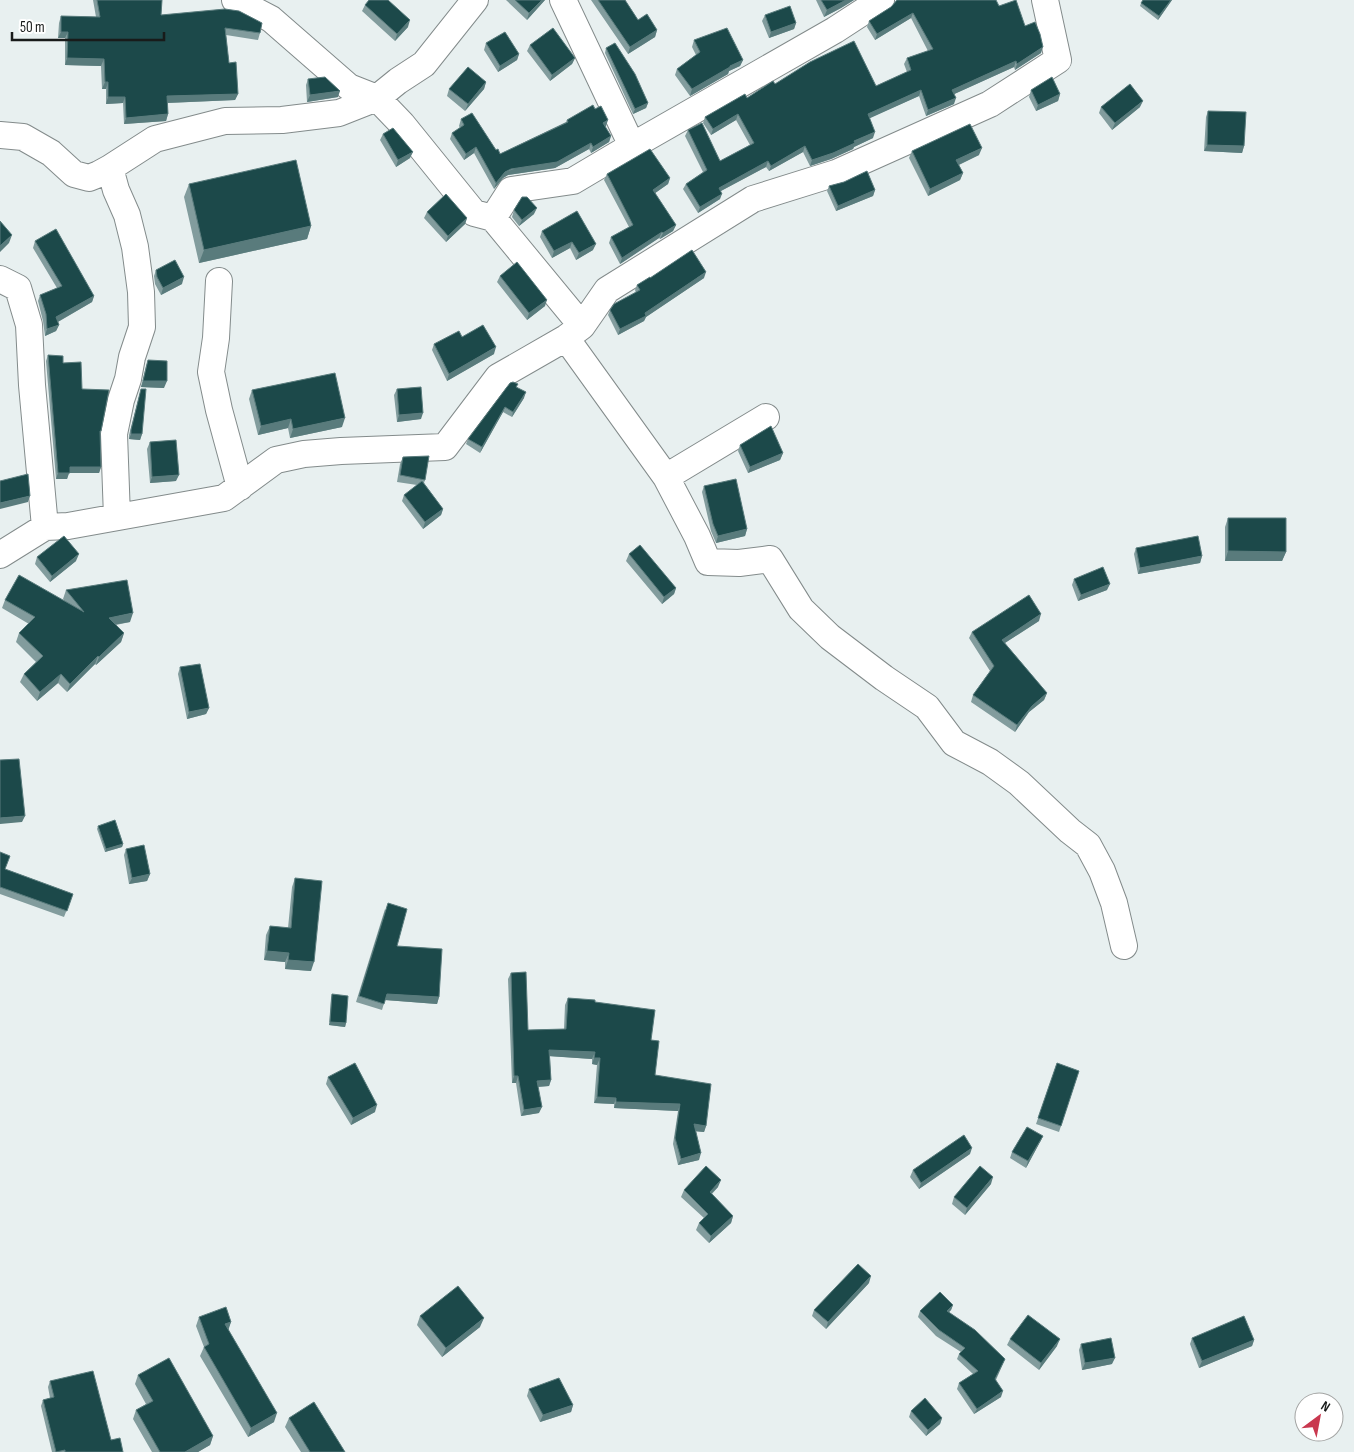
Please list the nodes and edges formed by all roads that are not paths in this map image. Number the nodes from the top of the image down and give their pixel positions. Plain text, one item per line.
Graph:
1 (235, 0) edge
2 (474, 0) edge
3 (563, 0) edge
4 (881, 0) edge
5 (1045, 0) edge
6 (376, 98) junction
7 (0, 135) edge
8 (632, 146) junction
9 (110, 168) junction
10 (493, 218) junction
11 (0, 279) edge
12 (219, 282) dead end
13 (574, 332) junction
14 (766, 417) dead end
15 (666, 477) junction
16 (240, 487) junction
17 (117, 517) junction
18 (45, 527) junction
19 (0, 555) edge
20 (1124, 946) dead end

1 - 6 street
2 - 6 street
3 - 8 street
4 - 8 street
5 - 13 street
6 - 9 street
6 - 10 street
7 - 9 street
8 - 10 street
9 - 17 street
10 - 13 street
11 - 18 street
12 - 16 street
13 - 15 street
13 - 16 street
14 - 15 street
15 - 20 street
16 - 17 street
17 - 18 street
18 - 19 street

